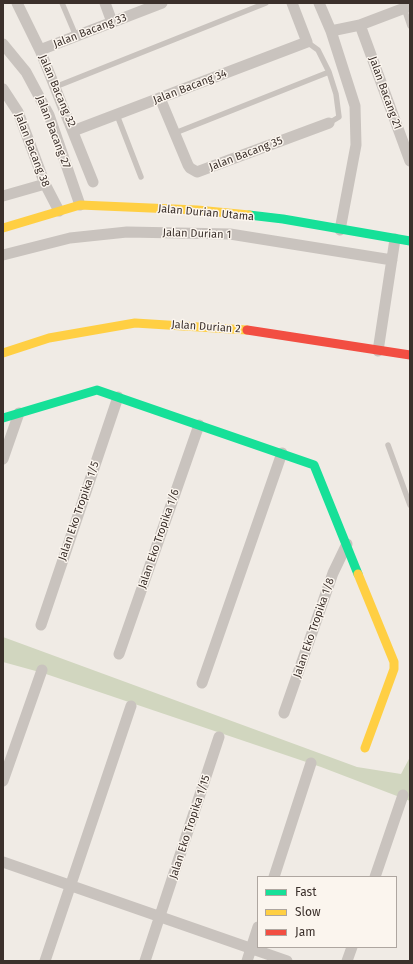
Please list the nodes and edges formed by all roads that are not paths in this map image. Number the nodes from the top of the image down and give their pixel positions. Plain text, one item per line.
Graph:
1 (17, 3) edge
2 (62, 3) edge
3 (105, 3) edge
4 (266, 3) edge
5 (292, 3) edge
6 (319, 3) edge
7 (158, 4) edge
8 (407, 7) edge
9 (112, 22) junction
10 (360, 25) junction
11 (410, 26) edge
12 (331, 31) junction
13 (76, 36) junction
14 (307, 42) junction
15 (3, 44) edge
16 (40, 50) junction
17 (329, 72) junction
18 (55, 87) junction
19 (3, 89) edge
20 (160, 98) junction
21 (117, 114) junction
22 (329, 123) joint
23 (74, 131) junction
24 (175, 133) junction
25 (410, 161) edge
26 (141, 177) dead end
27 (93, 182) dead end
28 (45, 184) junction
29 (3, 196) edge
30 (80, 205) junction
31 (59, 212) junction
32 (3, 228) edge
33 (340, 230) junction
34 (395, 239) junction
35 (410, 241) edge
36 (3, 255) edge
37 (392, 260) junction
38 (378, 351) junction
39 (3, 353) edge
40 (410, 355) edge
41 (118, 397) junction
42 (19, 413) junction
43 (3, 418) edge
44 (199, 425) junction
45 (388, 445) dead end
46 (282, 453) junction
47 (3, 459) edge
48 (410, 505) edge
49 (347, 544) junction
50 (41, 625) dead end
51 (119, 654) dead end
52 (42, 670) dead end
53 (202, 683) dead end
54 (131, 706) dead end
55 (284, 713) dead end
56 (219, 737) dead end
57 (365, 748) dead end
58 (311, 763) dead end
59 (3, 781) edge
60 (403, 795) dead end
61 (3, 862) edge
62 (274, 876) edge
63 (375, 876) edge
64 (70, 886) junction
65 (160, 918) junction
66 (257, 930) edge
67 (352, 948) edge
68 (251, 949) junction
69 (45, 961) edge
70 (145, 961) edge
71 (247, 961) edge
72 (287, 961) edge
73 (347, 961) edge

1 - 16 street, Jalan Bacang 32
2 - 13 lane
3 - 9 street
4 - 18 lane
5 - 14 street
6 - 12 street
7 - 9 street, Jalan Bacang 33
8 - 10 street
8 - 11 lane
9 - 13 street, Jalan Bacang 33
10 - 12 street
10 - 25 street, Jalan Bacang 21
12 - 33 street
13 - 16 street, Jalan Bacang 33
14 - 17 lane
14 - 20 street, Jalan Bacang 34
15 - 30 street, Jalan Bacang 27
16 - 18 street, Jalan Bacang 32
17 - 22 lane
17 - 24 lane
18 - 23 street, Jalan Bacang 32
19 - 28 street, Jalan Bacang 38
20 - 21 street, Jalan Bacang 34
20 - 24 street, Jalan Bacang 35
21 - 23 street, Jalan Bacang 34
21 - 26 lane
22 - 24 street, Jalan Bacang 35
23 - 27 street, Jalan Bacang 32
28 - 29 street
28 - 31 street, Jalan Bacang 38
30 - 31 street, Jalan Durian Utama
30 - 33 street, Jalan Durian Utama
31 - 32 street, Jalan Durian Utama
33 - 34 street, Jalan Durian Utama
34 - 35 street, Jalan Durian Utama
34 - 37 street
36 - 37 street, Jalan Durian 1
37 - 38 street
38 - 39 street, Jalan Durian 2
38 - 40 street, Jalan Durian 2
41 - 42 street
41 - 44 street
41 - 50 street, Jalan Eko Tropika 1/5
42 - 43 street
42 - 47 street
44 - 46 street
44 - 51 street, Jalan Eko Tropika 1/6
45 - 48 lane
46 - 49 street
46 - 53 street
49 - 55 street, Jalan Eko Tropika 1/8
49 - 57 street
52 - 59 street
54 - 64 street
56 - 65 street, Jalan Eko Tropika 1/15
58 - 62 street
60 - 63 street
61 - 64 street
64 - 65 street
64 - 69 street
65 - 68 street
65 - 70 street, Jalan Eko Tropika 1/15
66 - 68 street
67 - 73 street
68 - 71 street
68 - 72 street

